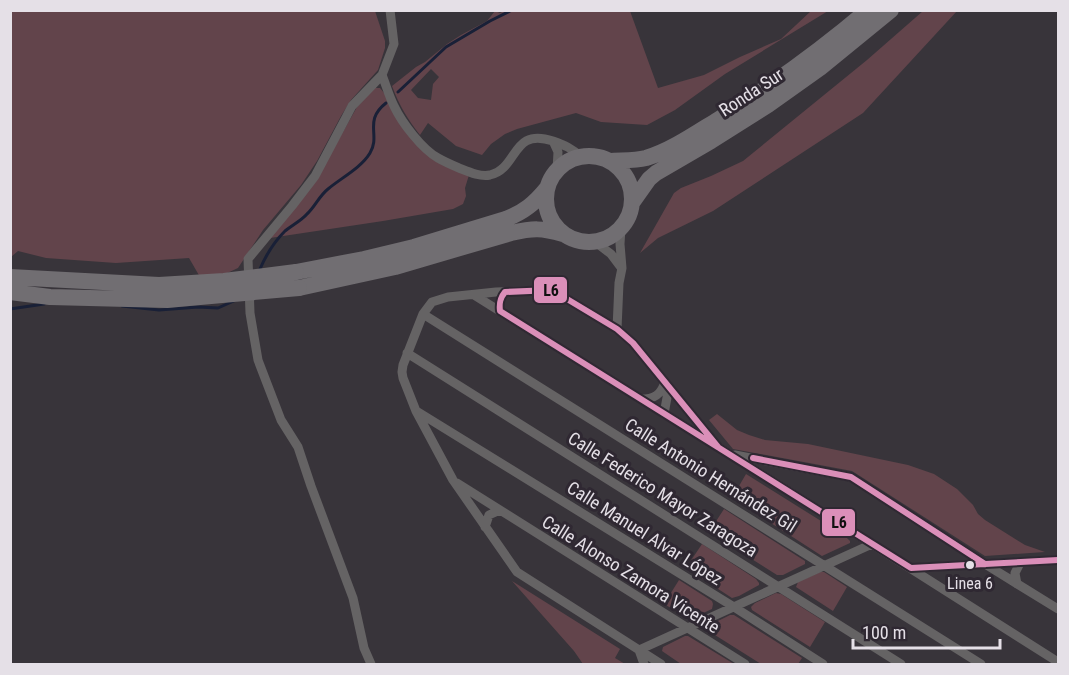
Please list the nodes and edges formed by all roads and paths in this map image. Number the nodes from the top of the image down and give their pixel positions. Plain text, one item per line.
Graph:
1 (390, 10) edge
2 (868, 10) edge
3 (891, 10) edge
4 (382, 75) junction
5 (553, 141) junction
6 (581, 157) junction
7 (609, 161) junction
8 (557, 170) junction
9 (547, 188) junction
10 (632, 203) junction
11 (621, 228) junction
12 (563, 234) junction
13 (594, 242) junction
14 (622, 268) junction
15 (10, 277) edge
16 (297, 280) junction
17 (10, 292) edge
18 (505, 292) junction
19 (474, 295) junction
20 (500, 311) junction
21 (423, 314) junction
22 (616, 329) junction
23 (407, 353) junction
24 (665, 382) junction
25 (641, 399) junction
26 (686, 409) junction
27 (416, 411) junction
28 (664, 414) junction
29 (674, 420) junction
30 (449, 430) junction
31 (434, 446) junction
32 (718, 447) junction
33 (728, 453) junction
34 (774, 462) junction
35 (768, 478) junction
36 (453, 480) junction
37 (500, 510) junction
38 (485, 527) junction
39 (872, 544) junction
40 (1059, 560) edge
41 (1020, 562) junction
42 (985, 564) junction
43 (824, 566) junction
44 (945, 566) junction
45 (910, 568) junction
46 (1017, 584) junction
47 (937, 585) junction
48 (777, 586) junction
49 (734, 607) junction
50 (1059, 609) edge
51 (686, 628) junction
52 (639, 650) junction
53 (1059, 662) edge
54 (372, 664) edge
55 (644, 664) edge
56 (661, 664) edge
57 (745, 664) edge
58 (823, 664) edge
59 (901, 664) edge
60 (981, 664) edge

1 - 4 street
2 - 7 highway, Ronda Sur
3 - 10 highway, Ronda Sur
4 - 5 street
4 - 54 street
5 - 6 street
5 - 8 street
6 - 7 highway
6 - 8 highway
7 - 10 highway
8 - 9 highway
9 - 12 highway
9 - 16 highway
10 - 11 highway
11 - 13 highway
11 - 14 street
12 - 13 highway
12 - 16 highway
13 - 14 street
14 - 22 street
15 - 16 highway, bridge
16 - 17 highway, bridge
18 - 19 street
18 - 20 street
18 - 22 street
19 - 20 street
19 - 21 street
20 - 25 street
21 - 23 street
21 - 43 street, Calle Antonio Hernández Gil
22 - 24 street
23 - 27 street
23 - 48 street, Calle Federico Mayor Zaragoza
24 - 25 street
24 - 26 street
24 - 28 street
25 - 28 street
26 - 29 street
26 - 32 street
27 - 30 street, Calle Manuel Alvar López
27 - 31 street
28 - 29 street
29 - 32 street
30 - 31 street
30 - 49 street, Calle Manuel Alvar López
31 - 36 street
32 - 33 street
33 - 34 street
33 - 35 street
34 - 35 street
34 - 42 street
35 - 39 street
36 - 37 street, Calle Alonso Zamora Vicente
36 - 38 street
37 - 38 street
37 - 51 street, Calle Alonso Zamora Vicente
38 - 52 street
39 - 43 street
39 - 45 street
40 - 41 street
41 - 42 street
41 - 46 street
42 - 44 street
42 - 46 street
43 - 48 street
43 - 60 street, Calle Antonio Hernández Gil
44 - 45 street
44 - 47 street
45 - 47 street
46 - 50 street
47 - 53 street
48 - 49 street
48 - 59 street, Calle Federico Mayor Zaragoza
49 - 51 street
49 - 58 street, Calle Manuel Alvar López
51 - 52 street
51 - 57 street, Calle Alonso Zamora Vicente
52 - 55 street
52 - 56 street

